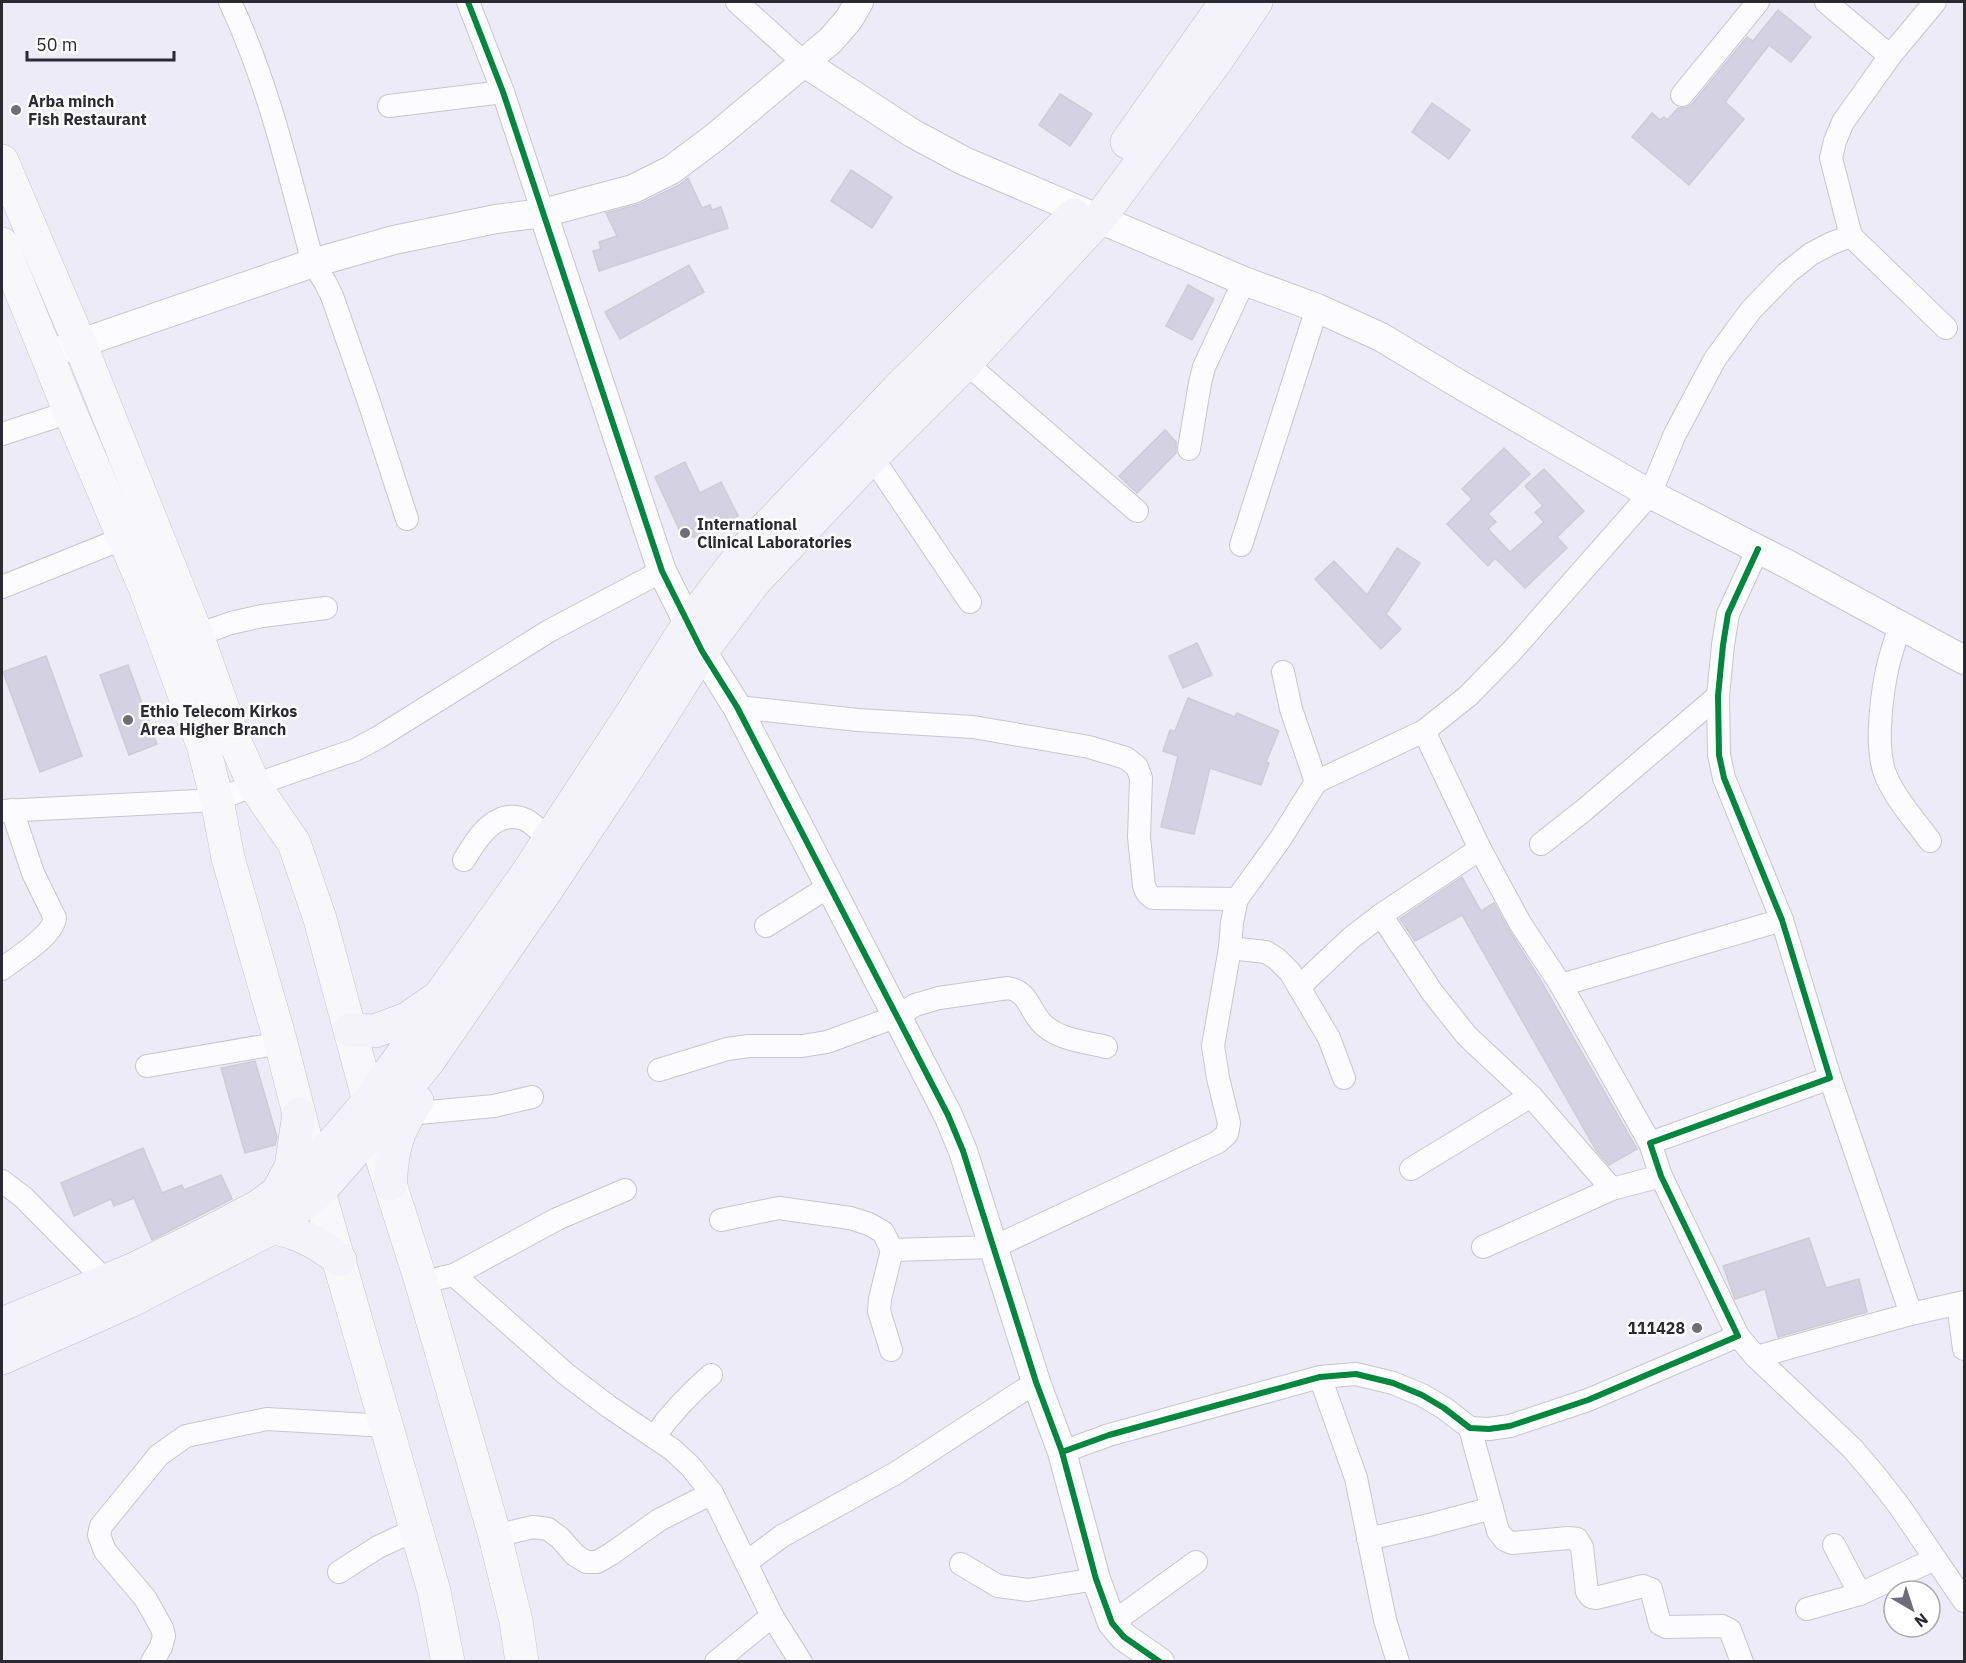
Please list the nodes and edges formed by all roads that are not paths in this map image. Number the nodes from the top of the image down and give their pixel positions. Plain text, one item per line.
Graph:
1 (230, 2) edge
2 (468, 2) edge
3 (737, 2) edge
4 (859, 2) edge
5 (1226, 2) edge
6 (1256, 2) edge
7 (1758, 2) edge
8 (1826, 2) edge
9 (1935, 2) edge
10 (1890, 56) junction
11 (803, 62) junction
12 (503, 92) junction
13 (1682, 95) dead end
14 (389, 106) dead end
15 (2, 160) edge
16 (543, 213) junction
17 (1089, 215) junction
18 (16, 233) edge
19 (1851, 236) junction
20 (2, 244) edge
21 (313, 263) junction
22 (1244, 281) junction
23 (1317, 308) junction
24 (1946, 328) dead end
25 (80, 344) junction
26 (48, 355) junction
27 (966, 363) junction
28 (70, 412) junction
29 (2, 434) edge
30 (1189, 449) dead end
31 (872, 457) junction
32 (1650, 494) junction
33 (1137, 512) dead end
34 (407, 519) dead end
35 (124, 538) junction
36 (1241, 545) dead end
37 (1758, 549) junction
38 (662, 571) junction
39 (2, 587) edge
40 (970, 602) dead end
41 (326, 608) dead end
42 (1900, 626) junction
43 (197, 635) junction
44 (696, 637) junction
45 (1965, 660) edge
46 (1283, 672) dead end
47 (1718, 696) junction
48 (737, 707) junction
49 (1425, 731) junction
50 (1316, 782) junction
51 (254, 785) junction
52 (217, 800) junction
53 (7, 811) edge
54 (548, 839) junction
55 (1930, 841) dead end
56 (1541, 844) dead end
57 (1480, 849) junction
58 (464, 860) dead end
59 (830, 886) junction
60 (1237, 899) junction
61 (1381, 915) junction
62 (1782, 920) junction
63 (766, 926) dead end
64 (1230, 948) junction
65 (2, 969) edge
66 (1561, 985) junction
67 (1299, 987) junction
68 (450, 1004) junction
69 (898, 1016) junction
70 (350, 1030) junction
71 (281, 1043) junction
72 (1106, 1047) dead end
73 (147, 1066) dead end
74 (659, 1070) dead end
75 (1344, 1078) dead end
76 (1830, 1078) junction
77 (1531, 1096) junction
78 (532, 1097) dead end
79 (299, 1114) junction
80 (408, 1114) junction
81 (372, 1115) junction
82 (1650, 1143) junction
83 (1411, 1170) dead end
84 (1661, 1176) junction
85 (316, 1179) junction
86 (2, 1180) edge
87 (390, 1184) junction
88 (1612, 1188) junction
89 (625, 1190) dead end
90 (276, 1195) junction
91 (721, 1220) dead end
92 (272, 1228) junction
93 (994, 1246) junction
94 (1483, 1247) dead end
95 (891, 1250) junction
96 (340, 1260) junction
97 (454, 1275) junction
98 (106, 1281) junction
99 (421, 1281) junction
100 (1961, 1303) edge
101 (1911, 1314) junction
102 (2, 1324) edge
103 (1738, 1336) junction
104 (1965, 1349) edge
105 (891, 1350) dead end
106 (1756, 1357) junction
107 (2, 1358) edge
108 (711, 1375) dead end
109 (1320, 1377) junction
110 (1036, 1383) junction
111 (387, 1426) junction
112 (1470, 1428) junction
113 (654, 1437) junction
114 (1062, 1452) junction
115 (712, 1493) junction
116 (1492, 1508) junction
117 (417, 1529) junction
118 (495, 1536) junction
119 (1368, 1539) junction
120 (1834, 1545) dead end
121 (1935, 1559) junction
122 (747, 1562) junction
123 (1197, 1562) dead end
124 (961, 1564) dead end
125 (339, 1572) dead end
126 (1096, 1579) junction
127 (1860, 1594) junction
128 (1965, 1601) edge
129 (1807, 1609) dead end
130 (772, 1616) junction
131 (1112, 1623) junction
132 (1154, 1660) edge
133 (152, 1662) edge
134 (448, 1662) edge
135 (522, 1662) edge
136 (716, 1662) edge
137 (801, 1662) edge
138 (1398, 1662) edge
139 (1742, 1662) edge

1 - 21 street
2 - 12 street
3 - 11 street
4 - 11 street
5 - 17 main road
6 - 17 main road
7 - 13 street
8 - 10 street
9 - 10 street
10 - 19 street
11 - 16 street
11 - 17 street
12 - 14 street
12 - 16 street
15 - 18 main road
16 - 21 street
16 - 38 street
17 - 22 street
17 - 27 main road
17 - 44 main road
18 - 25 main road
19 - 24 street
19 - 32 street
20 - 26 main road
21 - 25 street
21 - 34 street
22 - 23 street
22 - 30 street
23 - 32 street
23 - 36 street
25 - 26 street
25 - 43 main road
26 - 28 main road
27 - 31 main road
27 - 33 street
28 - 29 street
28 - 35 main road
31 - 40 street
31 - 44 main road
32 - 37 street
32 - 49 street
35 - 39 street
35 - 52 main road
37 - 42 street
37 - 47 street
38 - 44 street
38 - 51 street
41 - 43 street
42 - 45 street
42 - 55 street
43 - 51 main road
44 - 48 street
44 - 54 main road
44 - 68 main road
46 - 50 street
47 - 56 street
47 - 62 street
48 - 59 street
48 - 60 street
49 - 50 street
49 - 57 street
50 - 60 street
51 - 52 street
51 - 70 main road
52 - 53 street
52 - 71 main road
53 - 65 street
54 - 58 street
54 - 68 main road
57 - 61 street
57 - 66 street
59 - 63 street
59 - 69 street
60 - 64 street
61 - 67 street
61 - 77 street
62 - 66 street
62 - 76 street
64 - 67 street
64 - 93 street
66 - 82 street
67 - 75 street
68 - 70 main road
68 - 80 main road
68 - 81 main road
69 - 72 street
69 - 74 street
69 - 93 street
70 - 81 main road
71 - 73 street
71 - 79 main road
76 - 82 street
76 - 101 street
77 - 83 street
77 - 88 street
78 - 80 street
79 - 85 main road
79 - 90 main road
80 - 87 main road
81 - 85 main road
81 - 87 main road
82 - 84 street
84 - 88 street
84 - 103 street
85 - 90 main road
85 - 92 main road
85 - 96 main road
86 - 98 street
87 - 99 main road
88 - 94 street
89 - 97 street
90 - 98 main road
91 - 95 street
92 - 96 main road
92 - 107 main road
93 - 95 street
93 - 110 street
95 - 105 street
96 - 111 main road
97 - 99 street
97 - 113 street
98 - 102 main road
99 - 118 main road
100 - 101 street
100 - 104 street
101 - 106 street
103 - 106 street
103 - 112 street
106 - 121 street
108 - 113 street
109 - 112 street
109 - 114 street
109 - 119 street
110 - 114 street
110 - 122 street
111 - 117 main road
111 - 133 street
112 - 116 street
113 - 115 street
114 - 126 street
115 - 118 street
115 - 122 street
116 - 119 street
116 - 139 street
117 - 125 street
117 - 134 main road
118 - 135 main road
119 - 138 street
120 - 127 street
121 - 127 street
121 - 128 street
122 - 130 street
123 - 131 street
124 - 126 street
126 - 131 street
127 - 129 street
130 - 136 street
130 - 137 street
131 - 132 street

